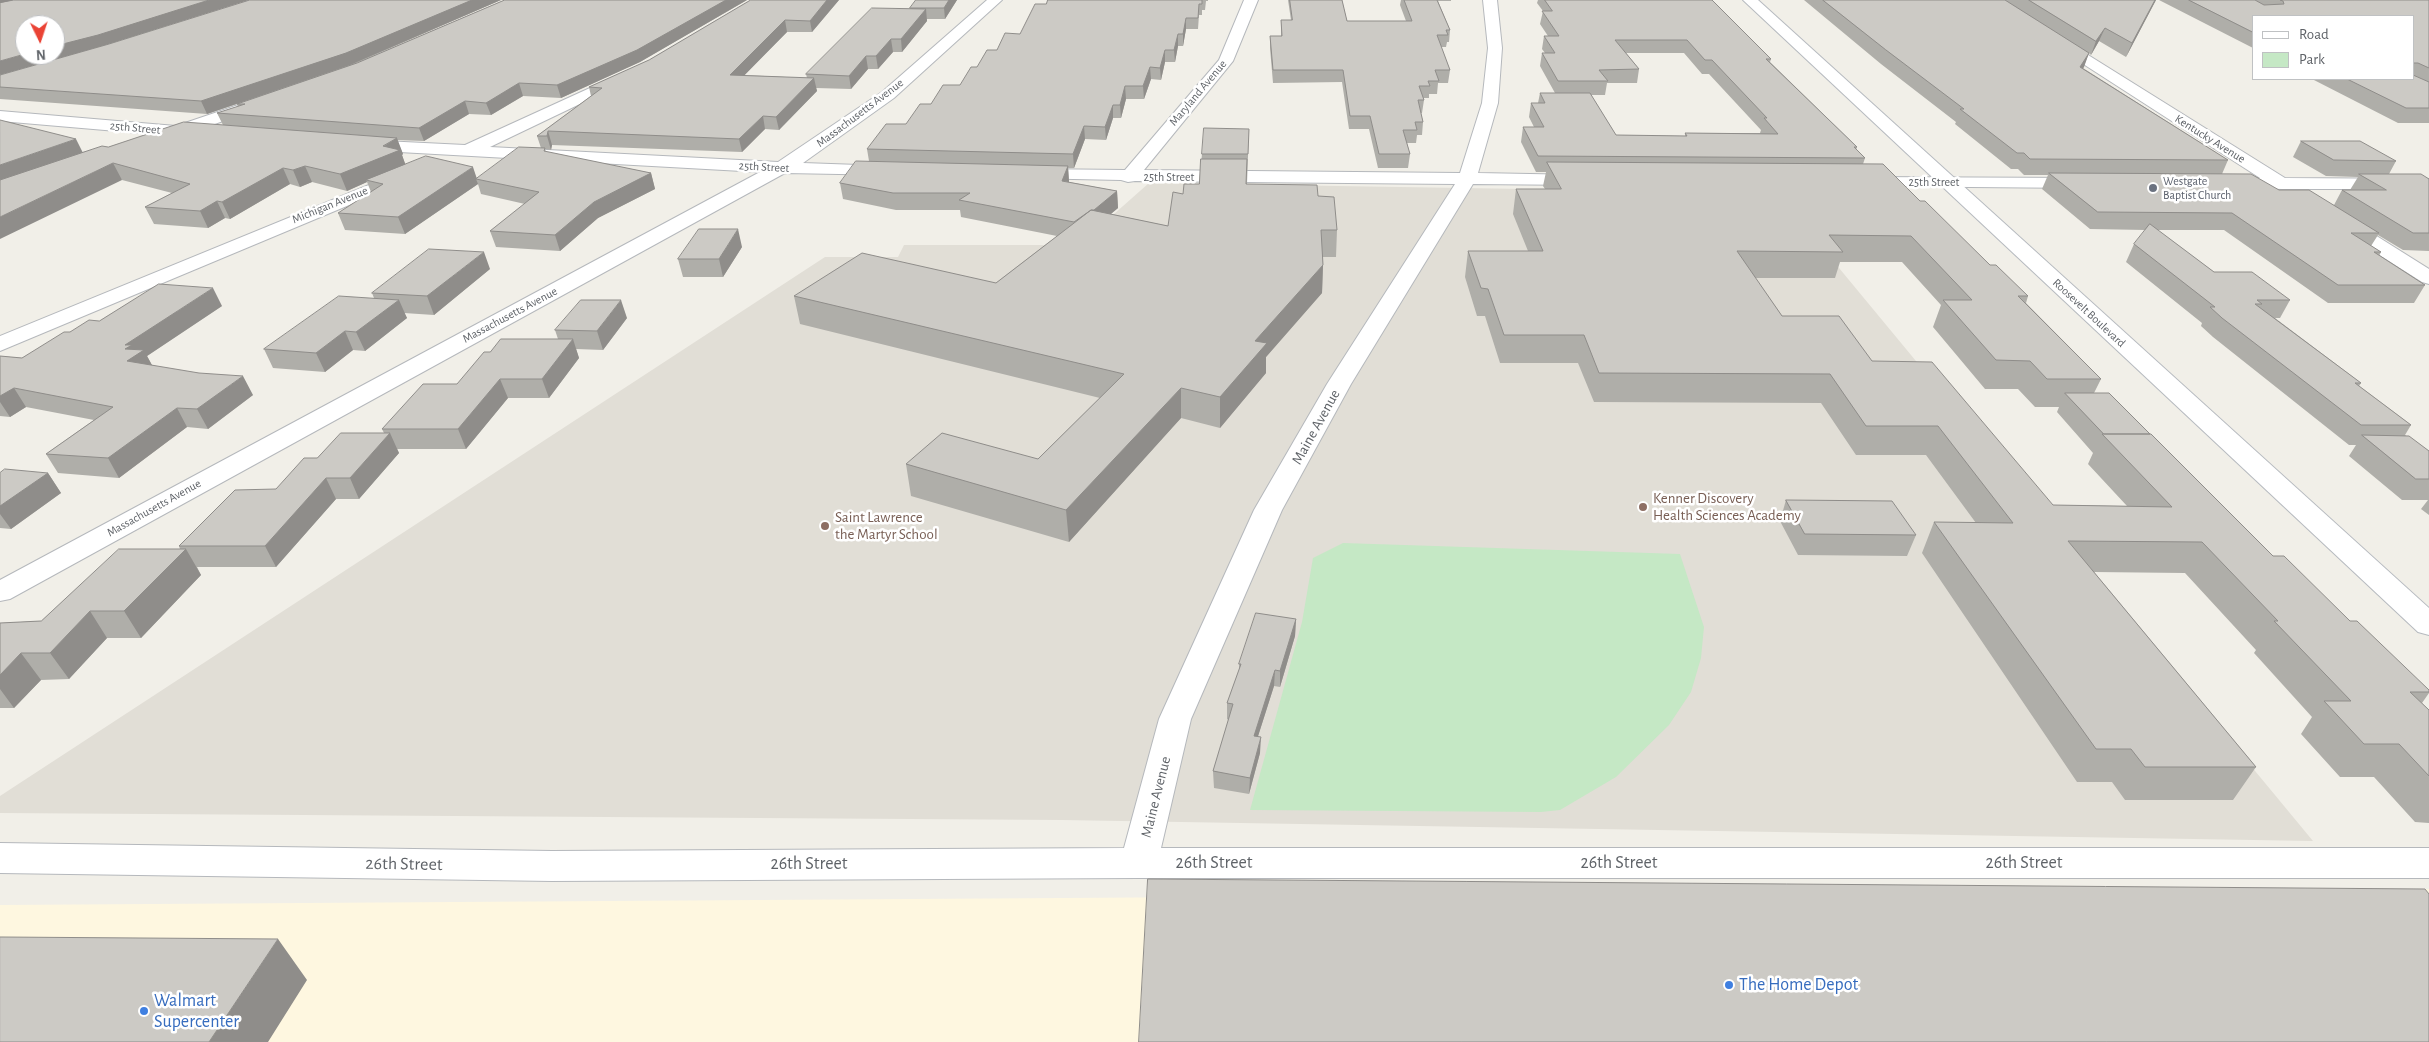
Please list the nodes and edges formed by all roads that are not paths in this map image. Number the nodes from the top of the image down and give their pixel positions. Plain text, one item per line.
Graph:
1 (995, 0) edge
2 (1251, 0) edge
3 (1490, 0) edge
4 (1750, 0) edge
5 (1992, 0) edge
6 (638, 71) edge
7 (267, 100) edge
8 (0, 116) edge
9 (177, 131) junction
10 (216, 134) edge
11 (345, 143) edge
12 (136, 145) edge
13 (464, 152) junction
14 (782, 168) junction
15 (903, 171) edge
16 (1019, 174) edge
17 (1128, 176) junction
18 (1467, 180) junction
19 (1595, 180) edge
20 (1845, 182) edge
21 (1948, 182) junction
22 (2102, 183) edge
23 (2211, 183) edge
24 (2280, 183) junction
25 (2429, 184) edge
26 (2429, 278) edge
27 (0, 344) edge
28 (0, 592) edge
29 (2429, 625) edge
30 (0, 858) edge
31 (1139, 863) junction
32 (2429, 863) edge

1 - 14 street, Massachusetts Avenue
2 - 17 street, Maryland Avenue
3 - 18 street, Maine Avenue
4 - 21 street, Roosevelt Boulevard
5 - 24 street, Kentucky Avenue
6 - 13 street, Michigan Avenue
7 - 9 street
8 - 9 street, 25th Street
9 - 10 street, 25th Street
9 - 12 street
11 - 13 street, 25th Street
13 - 14 street, 25th Street
13 - 27 street, Michigan Avenue
14 - 15 street, 25th Street
14 - 28 street, Massachusetts Avenue
16 - 17 street, 25th Street
17 - 18 street, 25th Street
18 - 19 street, 25th Street
18 - 31 street, Maine Avenue
20 - 21 street, 25th Street
21 - 22 street, 25th Street
21 - 29 street, Roosevelt Boulevard
23 - 24 street
24 - 25 street
24 - 26 street, Kentucky Avenue
30 - 31 street, 26th Street
31 - 32 street, 26th Street

